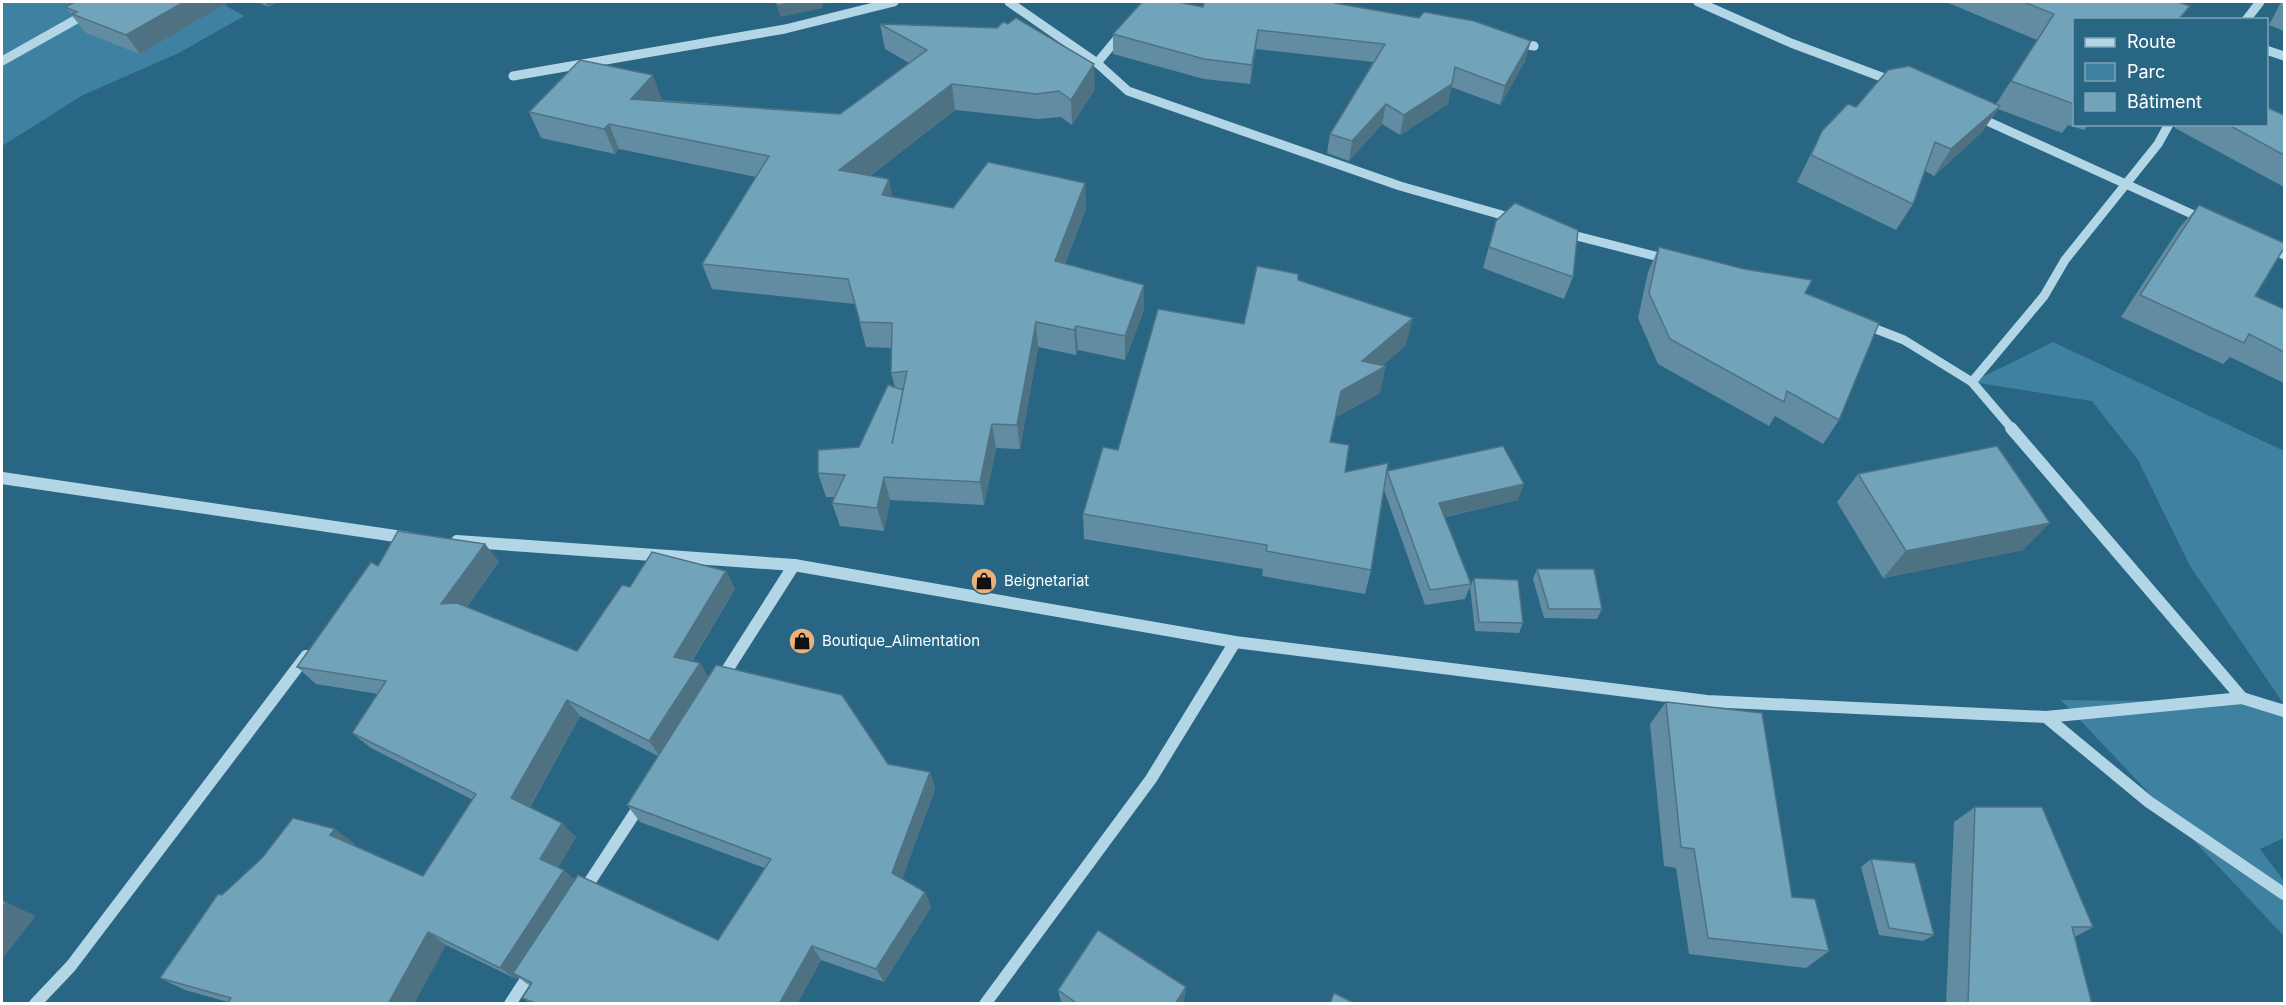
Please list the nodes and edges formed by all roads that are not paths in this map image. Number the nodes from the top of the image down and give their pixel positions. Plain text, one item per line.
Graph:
1 (107, 2) edge
2 (894, 2) edge
3 (1009, 2) edge
4 (1698, 2) edge
5 (2260, 2) edge
6 (2248, 18) edge
7 (1126, 28) edge
8 (1501, 41) edge
9 (1534, 46) dead end
10 (2268, 51) edge
11 (2284, 56) edge
12 (2, 61) edge
13 (1097, 63) junction
14 (513, 76) dead end
15 (1902, 84) edge
16 (1967, 111) edge
17 (2168, 126) edge
18 (2124, 185) junction
19 (1522, 221) edge
20 (2210, 222) edge
21 (1554, 230) edge
22 (2263, 246) edge
23 (2284, 255) edge
24 (1674, 261) edge
25 (1851, 319) edge
26 (1972, 382) junction
27 (3, 480) edge
28 (426, 539) edge
29 (449, 540) edge
30 (794, 565) junction
31 (1235, 642) junction
32 (316, 643) edge
33 (714, 691) edge
34 (2242, 698) junction
35 (2284, 711) edge
36 (2046, 717) junction
37 (651, 789) edge
38 (2284, 894) edge
39 (573, 908) edge
40 (540, 958) edge
41 (35, 1004) edge
42 (510, 1004) edge
43 (985, 1004) edge

1 - 12 street
2 - 14 street
3 - 13 street
4 - 15 street
5 - 6 street
7 - 13 street
8 - 9 street
10 - 11 street
13 - 19 street
16 - 18 street
17 - 18 street
18 - 20 street
18 - 26 street
21 - 24 street
22 - 23 street
25 - 26 street
26 - 34 street
27 - 28 street
29 - 30 street
30 - 31 street
30 - 33 street
31 - 36 street
31 - 43 street
32 - 41 street
34 - 35 street
34 - 36 street
36 - 38 street
37 - 39 street
40 - 42 street

